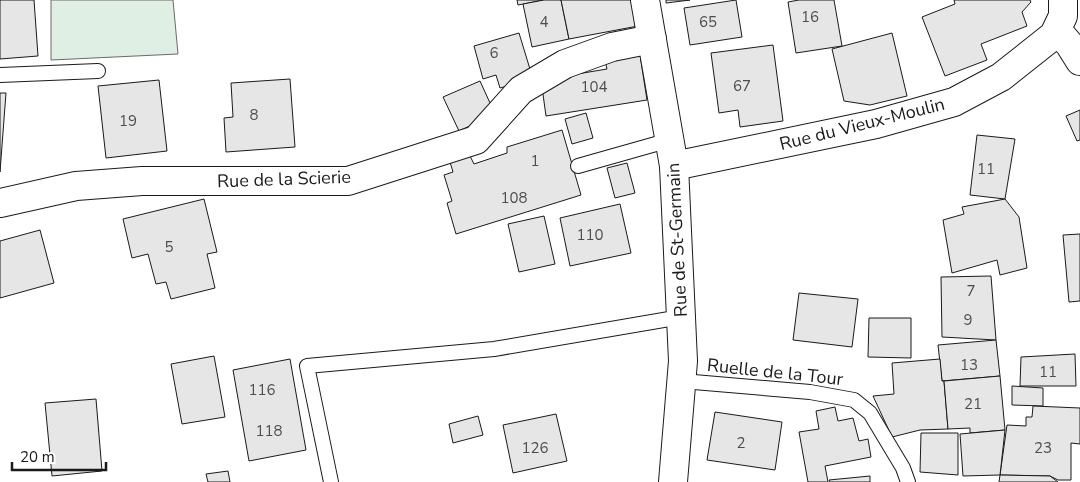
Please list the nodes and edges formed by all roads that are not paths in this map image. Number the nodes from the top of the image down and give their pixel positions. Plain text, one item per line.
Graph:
1 (645, 0) edge
2 (1063, 0) edge
3 (1057, 30) junction
4 (652, 39) junction
5 (1080, 62) edge
6 (98, 71) dead end
7 (0, 75) edge
8 (670, 140) junction
9 (578, 166) dead end
10 (674, 166) junction
11 (0, 203) edge
12 (681, 317) junction
13 (682, 382) junction
14 (332, 482) edge
15 (673, 482) edge
16 (908, 482) edge

1 - 4 street, Rue de St-Germain
2 - 3 street
3 - 5 street
3 - 10 street, Rue du Vieux-Moulin
4 - 8 street, Rue de St-Germain
4 - 11 street, Rue de la Scierie
6 - 7 lane
8 - 9 lane
8 - 10 street, Rue de St-Germain
10 - 12 street, Rue de St-Germain
12 - 13 street, Rue de St-Germain
12 - 14 lane
13 - 15 street, Rue de St-Germain
13 - 16 lane, Ruelle de la Tour

